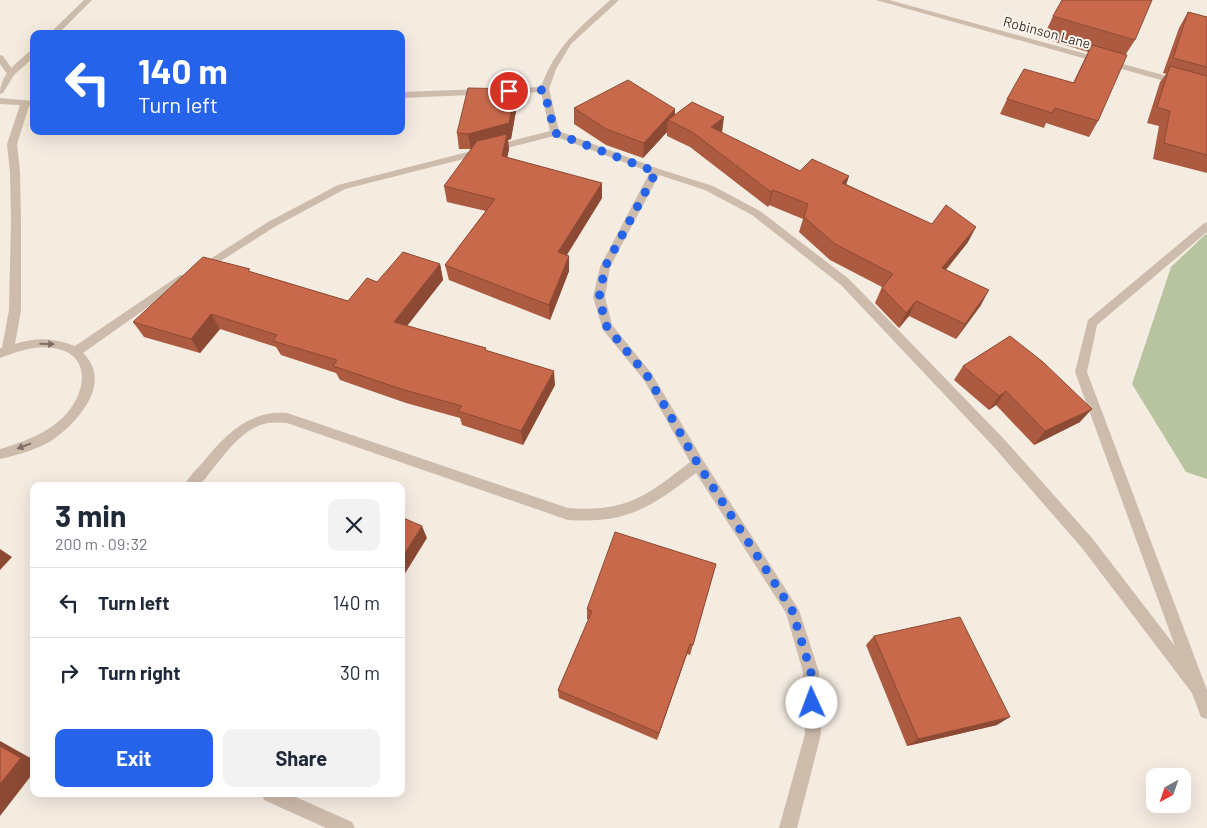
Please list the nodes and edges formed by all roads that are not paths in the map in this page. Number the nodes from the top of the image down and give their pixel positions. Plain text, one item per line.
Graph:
1 (88, 0) edge
2 (615, 0) edge
3 (880, 0) edge
4 (57, 30) edge
5 (30, 56) edge
6 (0, 58) edge
7 (12, 73) junction
8 (1, 86) edge
9 (544, 90) junction
10 (1207, 90) edge
11 (405, 95) edge
12 (0, 102) edge
13 (30, 104) edge
14 (555, 133) junction
15 (6, 144) edge
16 (656, 172) junction
17 (1207, 226) edge
18 (4, 351) edge
19 (77, 351) junction
20 (0, 454) edge
21 (698, 464) junction
22 (195, 482) edge
23 (1198, 687) junction
24 (1207, 711) edge
25 (277, 797) edge
26 (346, 828) edge
27 (788, 828) edge

1 - 4 street
2 - 9 street
3 - 10 street, Robinson Lane
5 - 7 street
6 - 7 street
7 - 8 street
9 - 11 street
9 - 14 street
12 - 13 street
13 - 15 street
14 - 16 street
14 - 19 street
15 - 18 street
16 - 21 street
16 - 23 street
17 - 23 street
18 -> 19 street
19 -> 20 street
21 - 22 street
21 - 27 street
23 - 24 street
25 - 26 street

